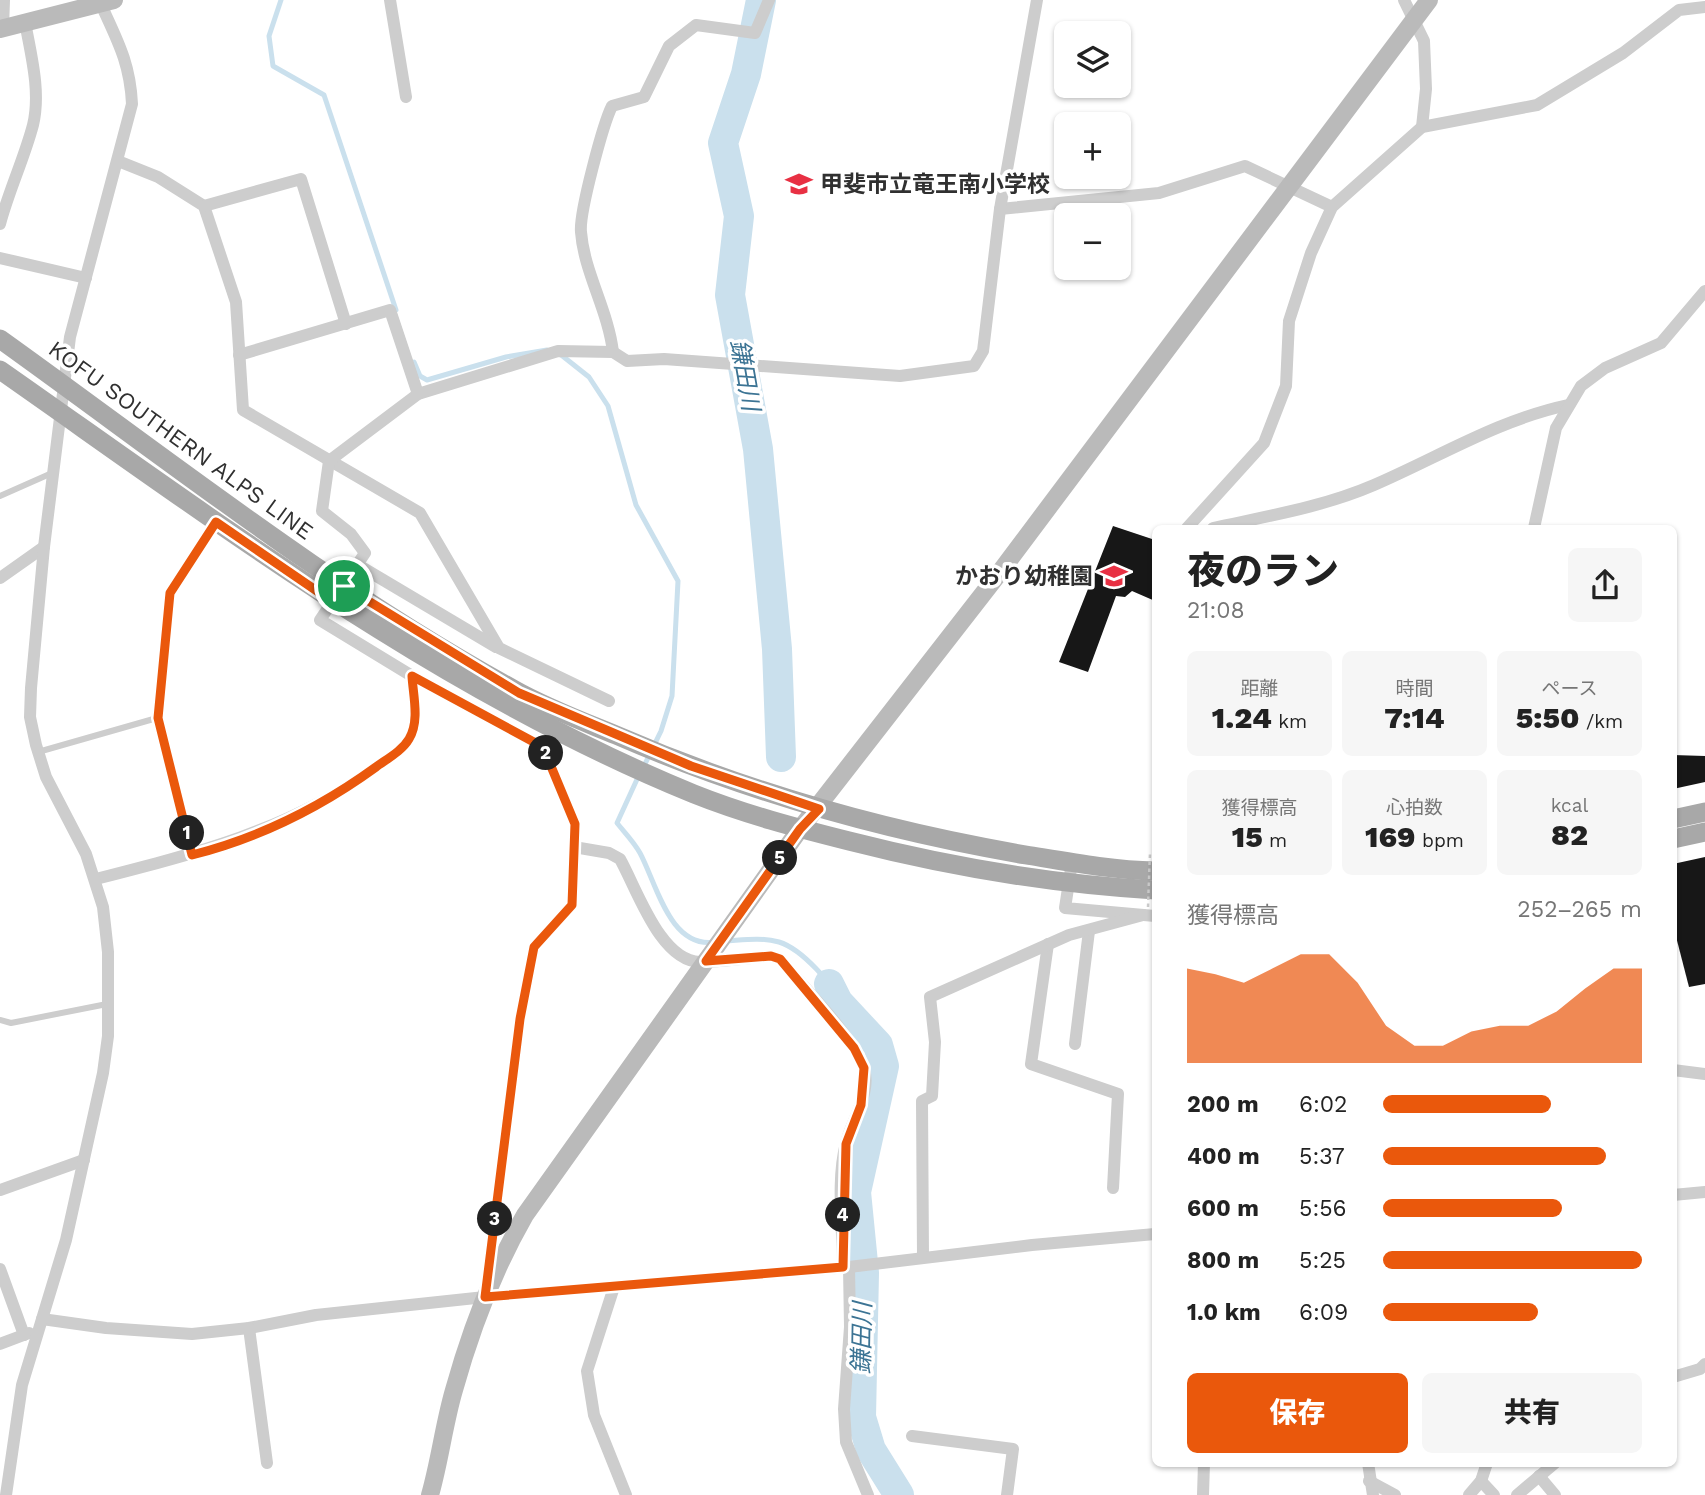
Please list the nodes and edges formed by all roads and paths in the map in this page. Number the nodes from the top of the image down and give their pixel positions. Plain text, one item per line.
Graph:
1 (4, 0) edge
2 (390, 0) edge
3 (769, 0) edge
4 (1037, 0) edge
5 (1404, 0) edge
6 (1429, 0) edge
7 (105, 1) edge
8 (1705, 7) edge
9 (1414, 20) junction
10 (25, 22) junction
11 (1, 29) edge
12 (406, 97) dead end
13 (1422, 127) junction
14 (118, 161) junction
15 (1288, 187) junction
16 (204, 205) junction
17 (1332, 207) junction
18 (1000, 209) junction
19 (0, 224) edge
20 (0, 258) edge
21 (86, 278) junction
22 (1705, 291) edge
23 (346, 324) junction
24 (0, 339) edge
25 (613, 352) junction
26 (239, 355) junction
27 (0, 370) edge
28 (62, 383) junction
29 (418, 394) junction
30 (1568, 405) junction
31 (60, 412) junction
32 (329, 461) junction
33 (52, 473) junction
34 (0, 496) edge
35 (216, 522) junction
36 (1194, 525) edge
37 (1226, 525) edge
38 (1535, 525) edge
39 (44, 547) junction
40 (358, 565) junction
41 (0, 578) edge
42 (339, 594) junction
43 (499, 648) junction
44 (412, 676) junction
45 (609, 701) dead end
46 (158, 718) junction
47 (543, 747) joint
48 (38, 752) junction
49 (819, 809) junction
50 (1705, 812) edge
51 (1677, 818) edge
52 (800, 829) junction
53 (1705, 832) edge
54 (1677, 838) edge
55 (574, 847) junction
56 (192, 855) junction
57 (1072, 862) junction
58 (1152, 862) edge
59 (96, 879) junction
60 (1069, 883) junction
61 (1150, 907) edge
62 (1089, 932) junction
63 (1048, 944) junction
64 (709, 958) junction
65 (109, 1004) junction
66 (520, 1019) joint
67 (0, 1020) edge
68 (1075, 1044) dead end
69 (1677, 1070) edge
70 (1705, 1074) edge
71 (84, 1160) junction
72 (1113, 1188) dead end
73 (0, 1190) edge
74 (1705, 1192) edge
75 (1677, 1195) edge
76 (1152, 1234) edge
77 (923, 1257) junction
78 (847, 1267) junction
79 (0, 1269) edge
80 (614, 1287) junction
81 (485, 1297) junction
82 (40, 1324) junction
83 (249, 1328) junction
84 (24, 1335) junction
85 (0, 1344) edge
86 (1705, 1364) edge
87 (1677, 1375) edge
88 (912, 1436) dead end
89 (267, 1464) dead end
90 (1204, 1467) edge
91 (1368, 1467) edge
92 (1486, 1467) edge
93 (1550, 1467) edge
94 (1539, 1476) junction
95 (1369, 1481) junction
96 (1481, 1481) junction
97 (6, 1495) edge
98 (430, 1495) edge
99 (626, 1495) edge
100 (868, 1495) edge
101 (1007, 1495) edge
102 (1203, 1495) edge
103 (1373, 1495) edge
104 (1395, 1495) edge
105 (1469, 1495) edge
106 (1494, 1495) edge
107 (1517, 1495) edge
108 (1555, 1495) edge

1 - 11 street
2 - 12 street
3 - 25 street
4 - 18 street
5 - 9 street
6 - 9 street
7 - 10 street
7 - 14 street
8 - 13 street
9 - 13 street
9 - 15 street
10 - 11 street
10 - 19 street
13 - 17 street
14 - 16 street
14 - 21 street
15 - 17 street
15 - 18 street
15 - 49 street
16 - 23 street
16 - 26 street
17 - 36 street
18 - 25 street
20 - 21 street
21 - 28 street
22 - 30 street
23 - 26 street
23 - 29 street
24 - 28 main road, KOFU SOUTHERN ALPS LINE
25 - 29 street
26 - 32 street
27 - 31 main road, KOFU SOUTHERN ALPS LINE
28 - 31 street
28 - 42 main road, KOFU SOUTHERN ALPS LINE
29 - 32 street
30 - 37 street
30 - 38 street
31 - 33 street
31 - 35 main road, KOFU SOUTHERN ALPS LINE
32 - 40 street
32 - 43 street
33 - 34 lane
33 - 39 street
35 - 42 main road, KOFU SOUTHERN ALPS LINE
35 - 46 lane
39 - 41 street
39 - 48 street
40 - 42 street
40 - 43 street
42 - 44 street
42 - 49 main road, KOFU SOUTHERN ALPS LINE
42 - 52 main road, KOFU SOUTHERN ALPS LINE
43 - 45 street
44 - 47 street
44 - 56 street
46 - 48 lane
46 - 56 lane
47 - 55 path
48 - 59 street
49 - 52 street
49 - 57 main road, KOFU SOUTHERN ALPS LINE
50 - 51 main road
52 - 60 main road, KOFU SOUTHERN ALPS LINE
52 - 64 street
53 - 54 main road
55 - 64 street
55 - 66 path
56 - 59 street
57 - 58 main road, KOFU SOUTHERN ALPS LINE
57 - 60 street
58 - 61 path, bridge
59 - 65 street
60 - 61 main road, KOFU SOUTHERN ALPS LINE
60 - 61 street
61 - 62 street
62 - 63 street
62 - 68 street
63 - 72 street
63 - 77 street
64 - 78 street
64 - 81 street
65 - 67 lane
65 - 71 street
66 - 81 street
69 - 70 street
71 - 73 street
71 - 82 street
74 - 75 street
76 - 77 street
77 - 78 street
78 - 80 street
78 - 100 street
79 - 84 street
80 - 81 street
80 - 99 street
81 - 83 street
81 - 98 street
82 - 83 street
82 - 84 street
82 - 97 street
83 - 89 street
84 - 85 street
86 - 87 street
88 - 101 street
90 - 102 street
91 - 95 street
92 - 96 street
93 - 94 street
94 - 107 street
94 - 108 street
95 - 103 street
95 - 104 street
96 - 105 street
96 - 106 street

